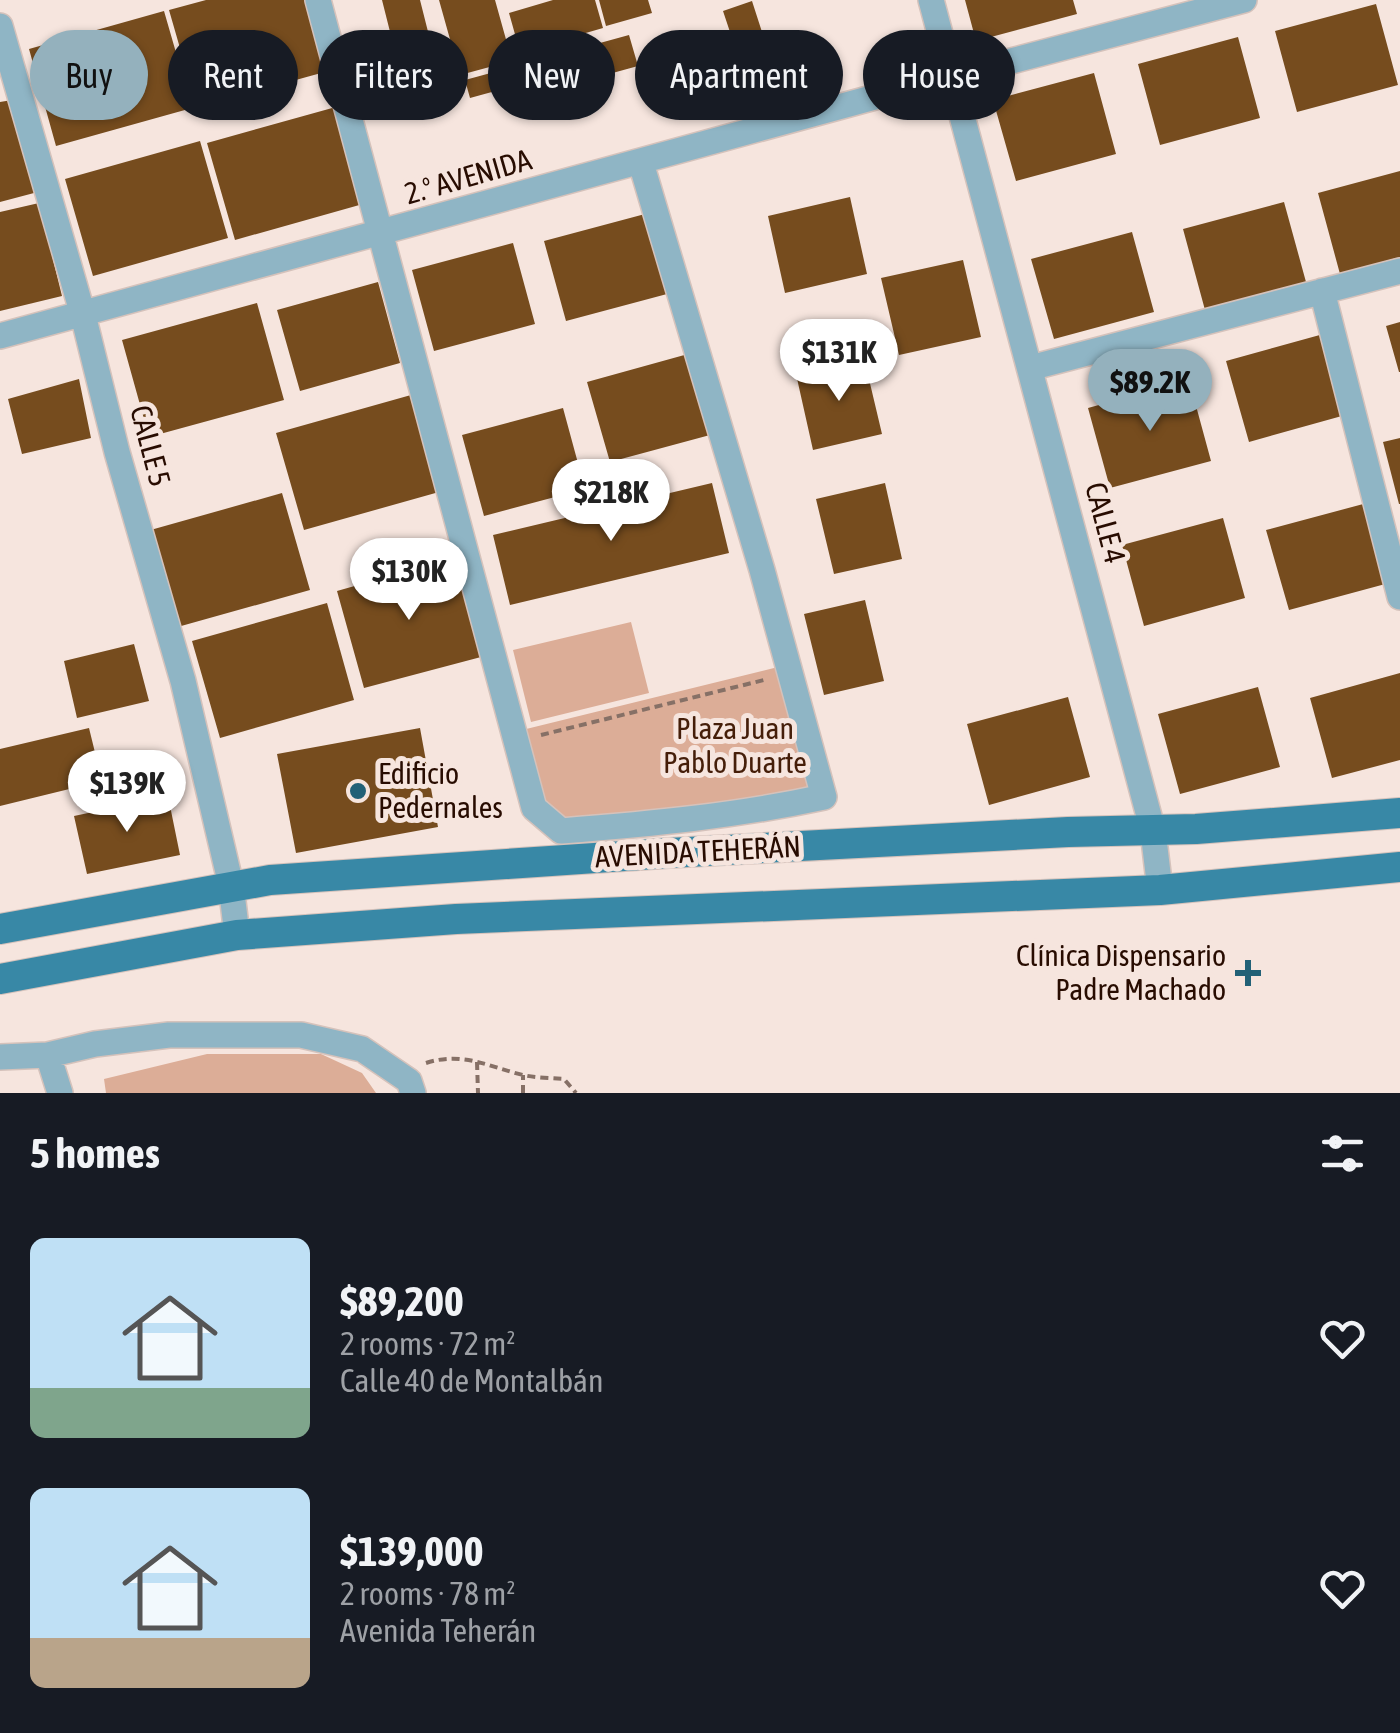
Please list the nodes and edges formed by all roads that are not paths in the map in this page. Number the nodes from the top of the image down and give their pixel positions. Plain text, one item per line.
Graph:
1 (318, 0) edge
2 (931, 0) edge
3 (1244, 0) edge
4 (939, 30) edge
5 (2, 39) edge
6 (1015, 62) edge
7 (863, 100) edge
8 (964, 120) edge
9 (641, 164) junction
10 (383, 234) junction
11 (1400, 271) edge
12 (1322, 291) junction
13 (83, 314) junction
14 (0, 336) edge
15 (1030, 368) junction
16 (1400, 597) edge
17 (1400, 813) edge
18 (1153, 830) junction
19 (1400, 867) edge
20 (231, 885) junction
21 (1160, 890) junction
22 (0, 929) edge
23 (237, 935) junction
24 (0, 979) edge
25 (48, 1055) junction
26 (0, 1057) edge
27 (411, 1087) edge
28 (60, 1093) edge

1 - 10 street
2 - 4 street, CALLE 4
3 - 6 street, 2.° AVENIDA
5 - 13 street, CALLE 5
7 - 9 street, 2.° AVENIDA
8 - 15 street, CALLE 4
9 - 10 street, 2.° AVENIDA
9 - 10 street
10 - 13 street, 2.° AVENIDA
11 - 12 street
12 - 15 street
12 - 16 street
13 - 14 street, 2.° AVENIDA
13 - 20 street, CALLE 5
15 - 18 street, CALLE 4
17 - 18 main road, AVENIDA TEHERÁN
18 - 20 main road, AVENIDA TEHERÁN
18 - 21 street, CALLE 4
19 - 21 main road, AVENIDA TEHERÁN
20 - 22 main road, AVENIDA TEHERÁN
20 - 23 street, CALLE 5
21 - 23 main road, AVENIDA TEHERÁN
23 - 24 main road, AVENIDA TEHERÁN
25 - 26 street
25 - 27 street
25 - 28 street

